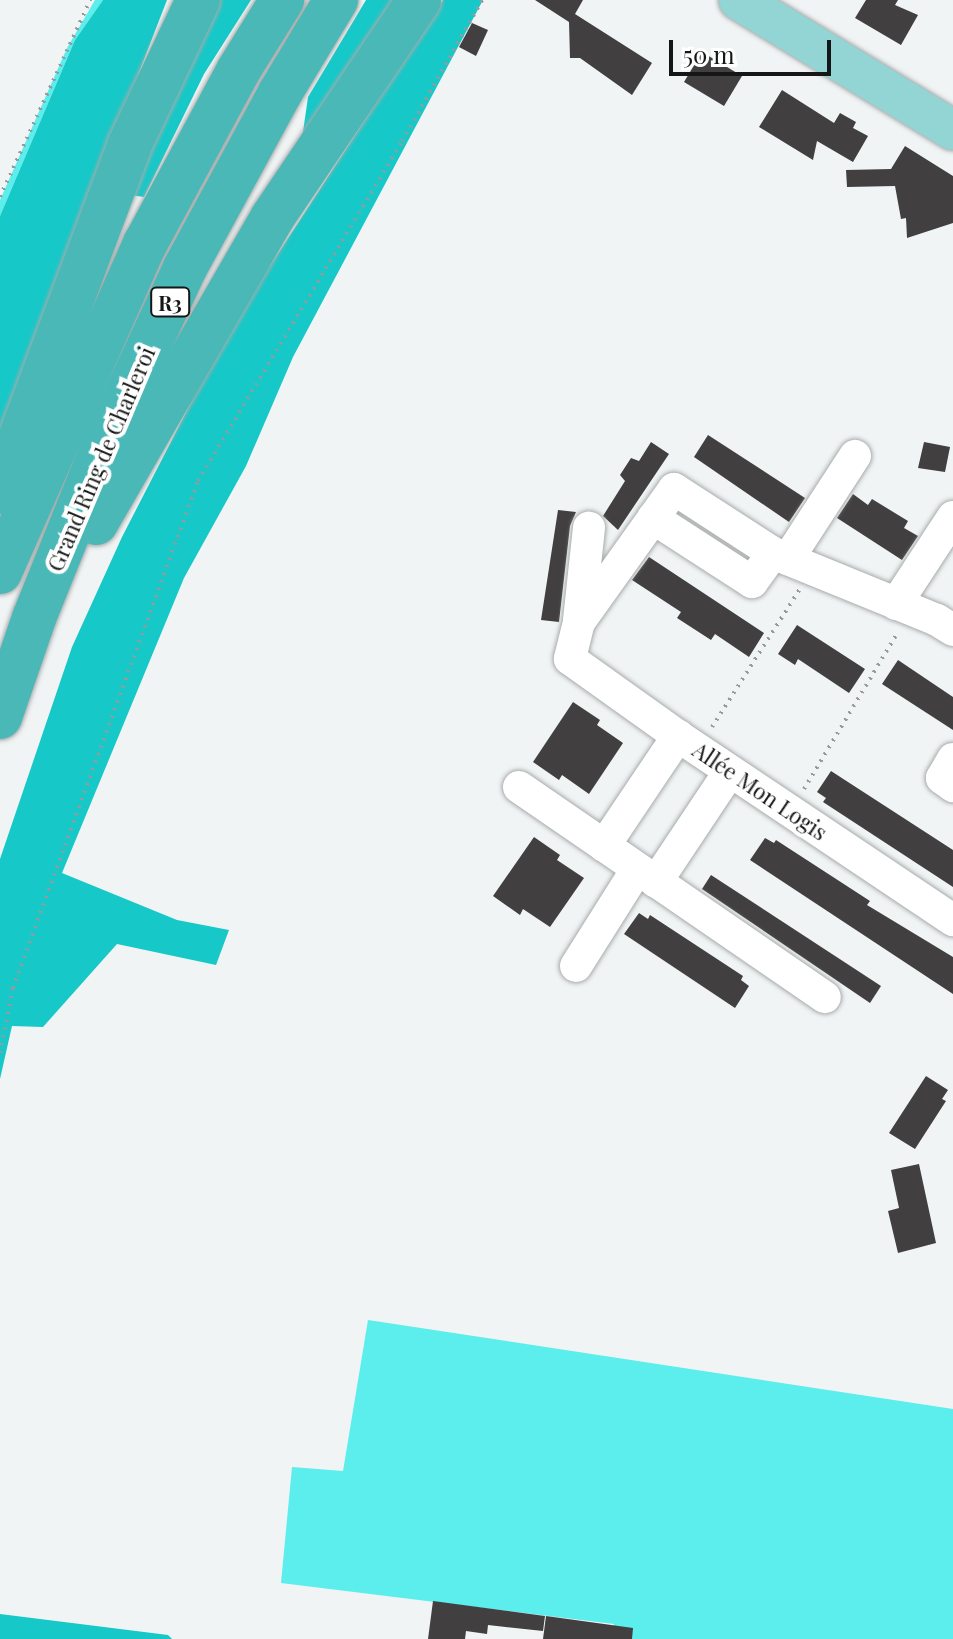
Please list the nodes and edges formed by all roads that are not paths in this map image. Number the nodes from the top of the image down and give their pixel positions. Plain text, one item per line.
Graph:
1 (198, 0) edge
2 (282, 0) edge
3 (336, 0) edge
4 (419, 0) edge
5 (744, 1) edge
6 (953, 130) edge
7 (855, 456) dead end
8 (0, 492) edge
9 (953, 517) edge
10 (589, 528) dead end
11 (791, 561) junction
12 (0, 572) edge
13 (904, 607) junction
14 (34, 618) junction
15 (579, 622) junction
16 (953, 630) edge
17 (0, 717) edge
18 (688, 742) junction
19 (953, 759) edge
20 (730, 771) junction
21 (953, 786) edge
22 (519, 787) dead end
23 (604, 846) junction
24 (647, 875) junction
25 (953, 920) edge
26 (576, 966) dead end
27 (825, 997) dead end

1 - 8 highway
2 - 12 highway, R3
3 - 14 highway, Grand Ring de Charleroi / R3
4 - 14 highway
5 - 6 main road
7 - 11 street
9 - 13 street
10 - 15 street
11 - 13 street
11 - 15 street
13 - 16 street
14 - 17 highway, Grand Ring de Charleroi / R3
15 - 18 street, Allée Mon Logis
18 - 20 street, Allée Mon Logis
18 - 23 street
19 - 21 street
20 - 24 street
20 - 25 street, Allée Mon Logis
22 - 23 street
23 - 24 street
24 - 26 street
24 - 27 street

